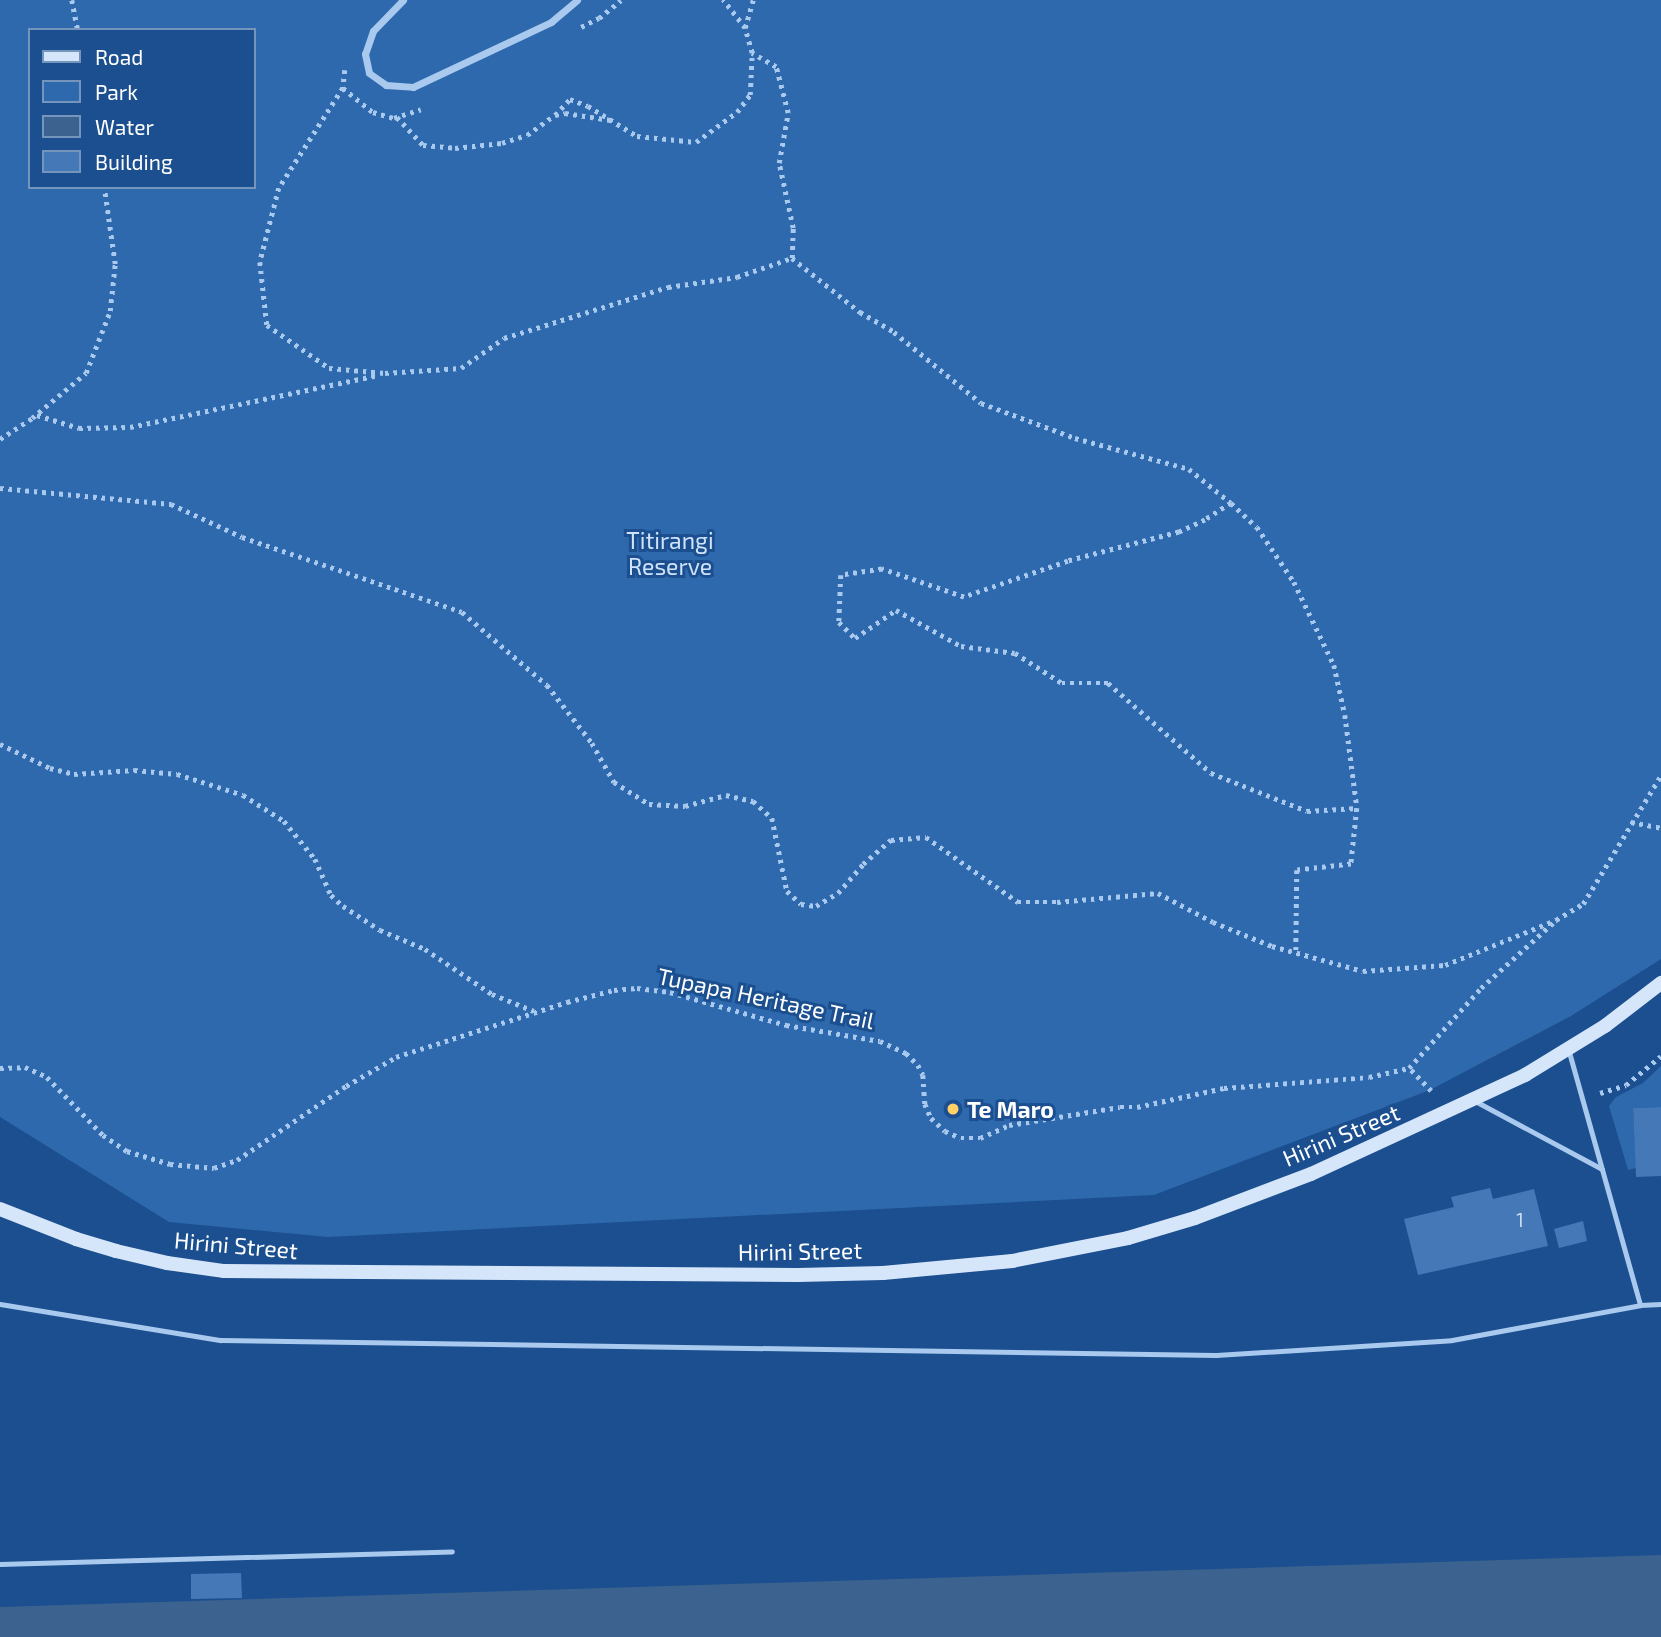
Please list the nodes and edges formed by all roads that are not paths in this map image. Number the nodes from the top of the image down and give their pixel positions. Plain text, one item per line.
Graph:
1 (403, 0) edge
2 (577, 0) edge
3 (1661, 983) edge
4 (1568, 1050) junction
5 (1475, 1101) junction
6 (1602, 1169) junction
7 (0, 1209) edge
8 (0, 1304) edge
9 (1661, 1304) edge
10 (1640, 1305) junction
11 (452, 1551) dead end
12 (0, 1564) edge

1 - 2 street
3 - 4 main road, Hirini Street
4 - 5 main road, Hirini Street
4 - 6 lane
5 - 6 lane
5 - 7 main road, Hirini Street
6 - 10 lane
8 - 10 lane
9 - 10 lane
11 - 12 lane

